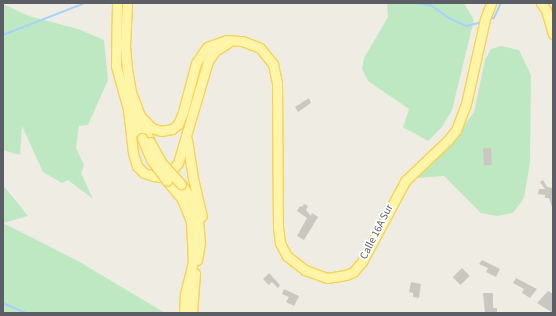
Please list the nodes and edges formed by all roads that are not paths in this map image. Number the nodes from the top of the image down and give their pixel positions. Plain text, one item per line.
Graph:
1 (116, 3) edge
2 (127, 3) edge
3 (491, 3) edge
4 (541, 3) edge
5 (553, 34) edge
6 (237, 40) junction
7 (128, 109) junction
8 (141, 117) junction
9 (187, 135) junction
10 (146, 140) junction
11 (200, 231) junction
12 (184, 313) edge
13 (192, 313) edge

1 - 7 main road
2 - 8 main road
3 - 6 main road, Calle 16A Sur
4 - 5 main road
6 - 8 main road, Calle 16A Sur
6 - 9 main road
7 - 9 main road
7 - 10 main road
8 - 10 main road
9 - 11 main road
10 - 11 main road, bridge
10 - 12 main road, bridge
11 - 13 main road

